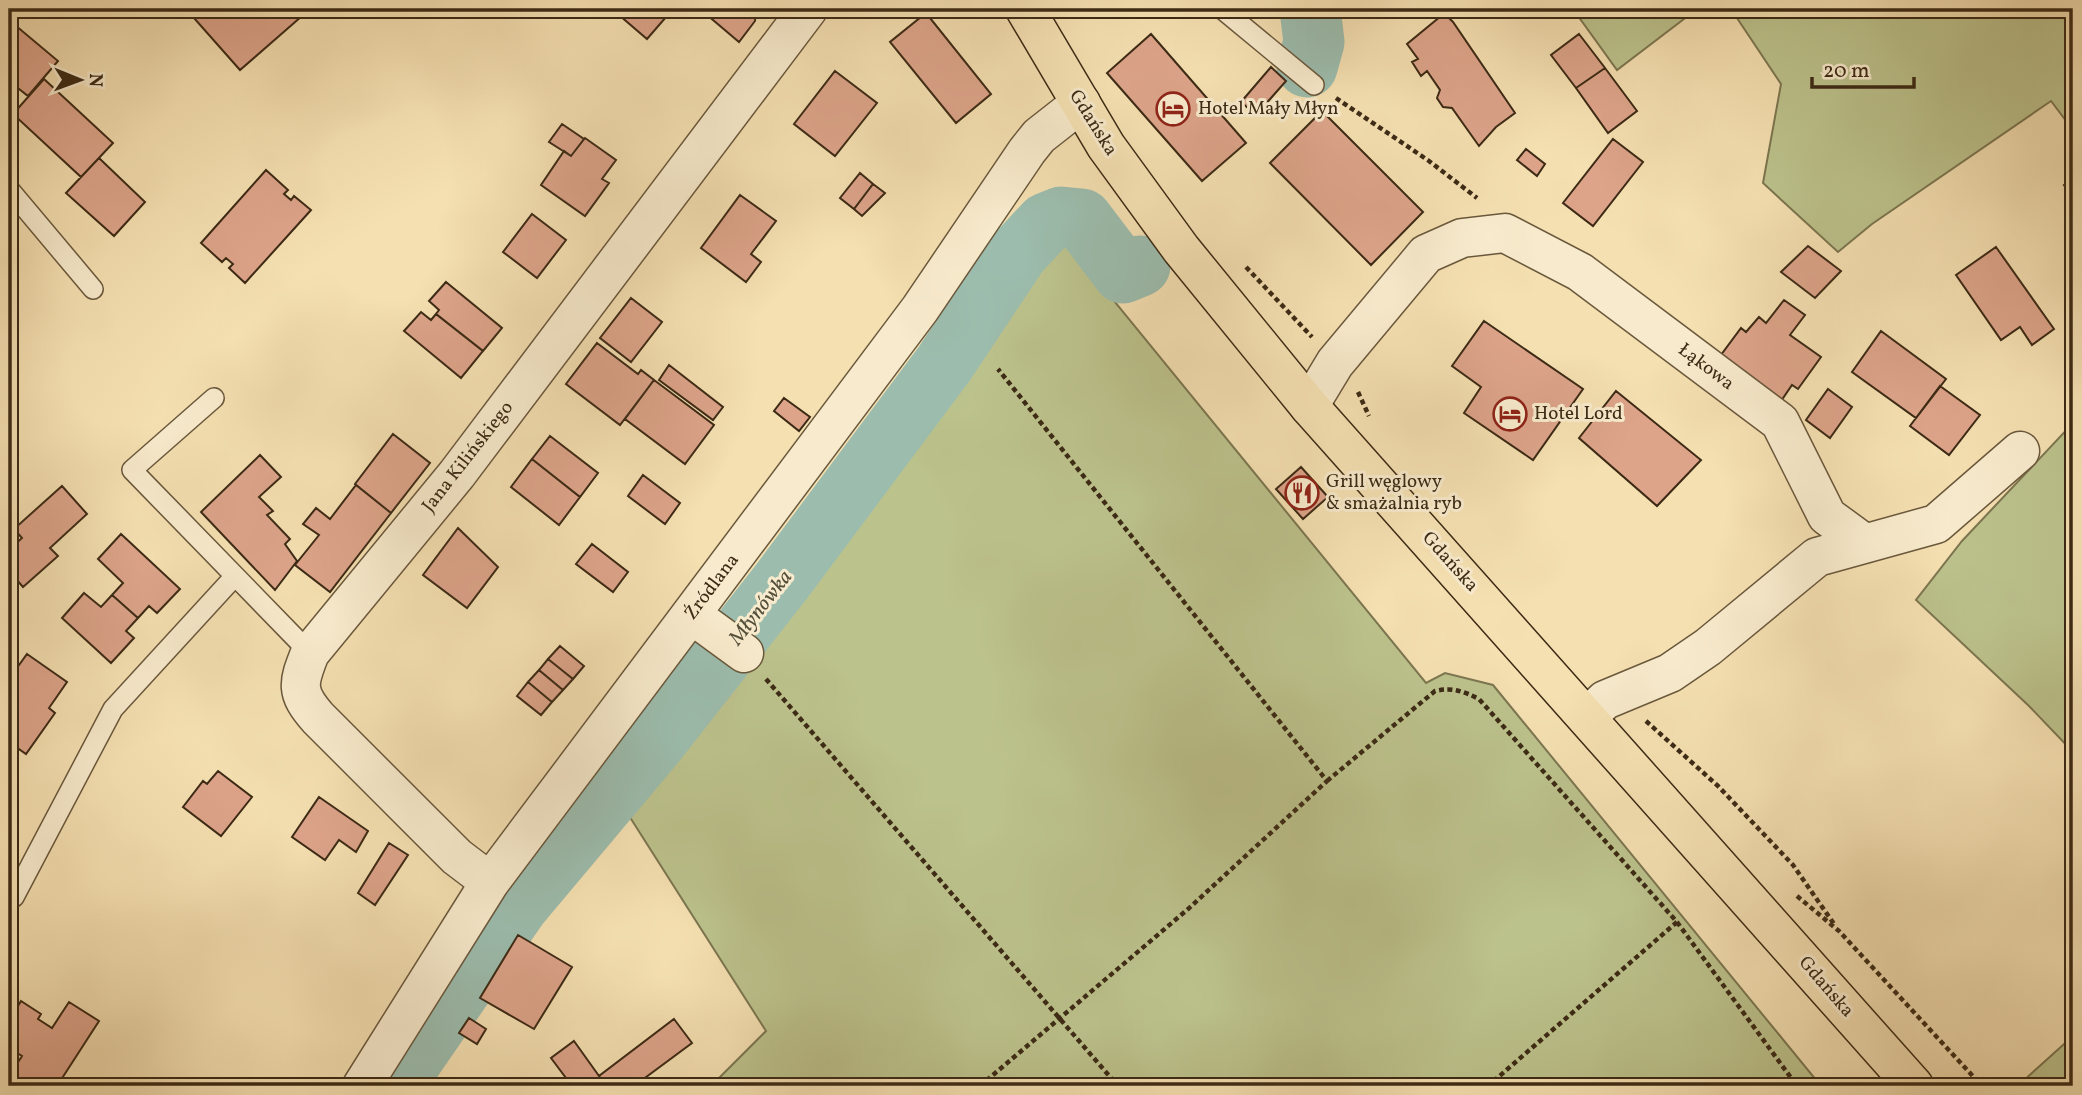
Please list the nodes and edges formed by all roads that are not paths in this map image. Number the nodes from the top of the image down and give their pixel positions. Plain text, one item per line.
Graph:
1 (808, 9) edge
2 (1026, 9) edge
3 (1222, 9) edge
4 (1314, 85) road end
5 (1081, 103) junction
6 (9, 189) edge
7 (93, 289) dead end
8 (214, 398) dead end
9 (1309, 406) junction
10 (2020, 452) dead end
11 (1864, 543) junction
12 (235, 576) junction
13 (700, 621) junction
14 (310, 653) junction
15 (744, 653) road end
16 (1595, 725) junction
17 (490, 882) junction
18 (14, 897) dead end
19 (362, 1086) edge
20 (1914, 1086) edge

1 - 14 street, Jana Kilińskiego
2 - 5 main road, Gdańska
3 - 4 lane
5 - 9 main road, Gdańska
5 - 13 street, Źródlana
6 - 7 lane
8 - 12 lane
9 - 11 street, Łąkowa
9 - 16 main road, Gdańska
10 - 11 street
11 - 16 street
12 - 14 lane
12 - 18 lane
13 - 15 street
13 - 17 street, Źródlana
14 - 17 street, Jana Kilińskiego
16 - 20 main road, Gdańska
17 - 19 street, Źródlana

